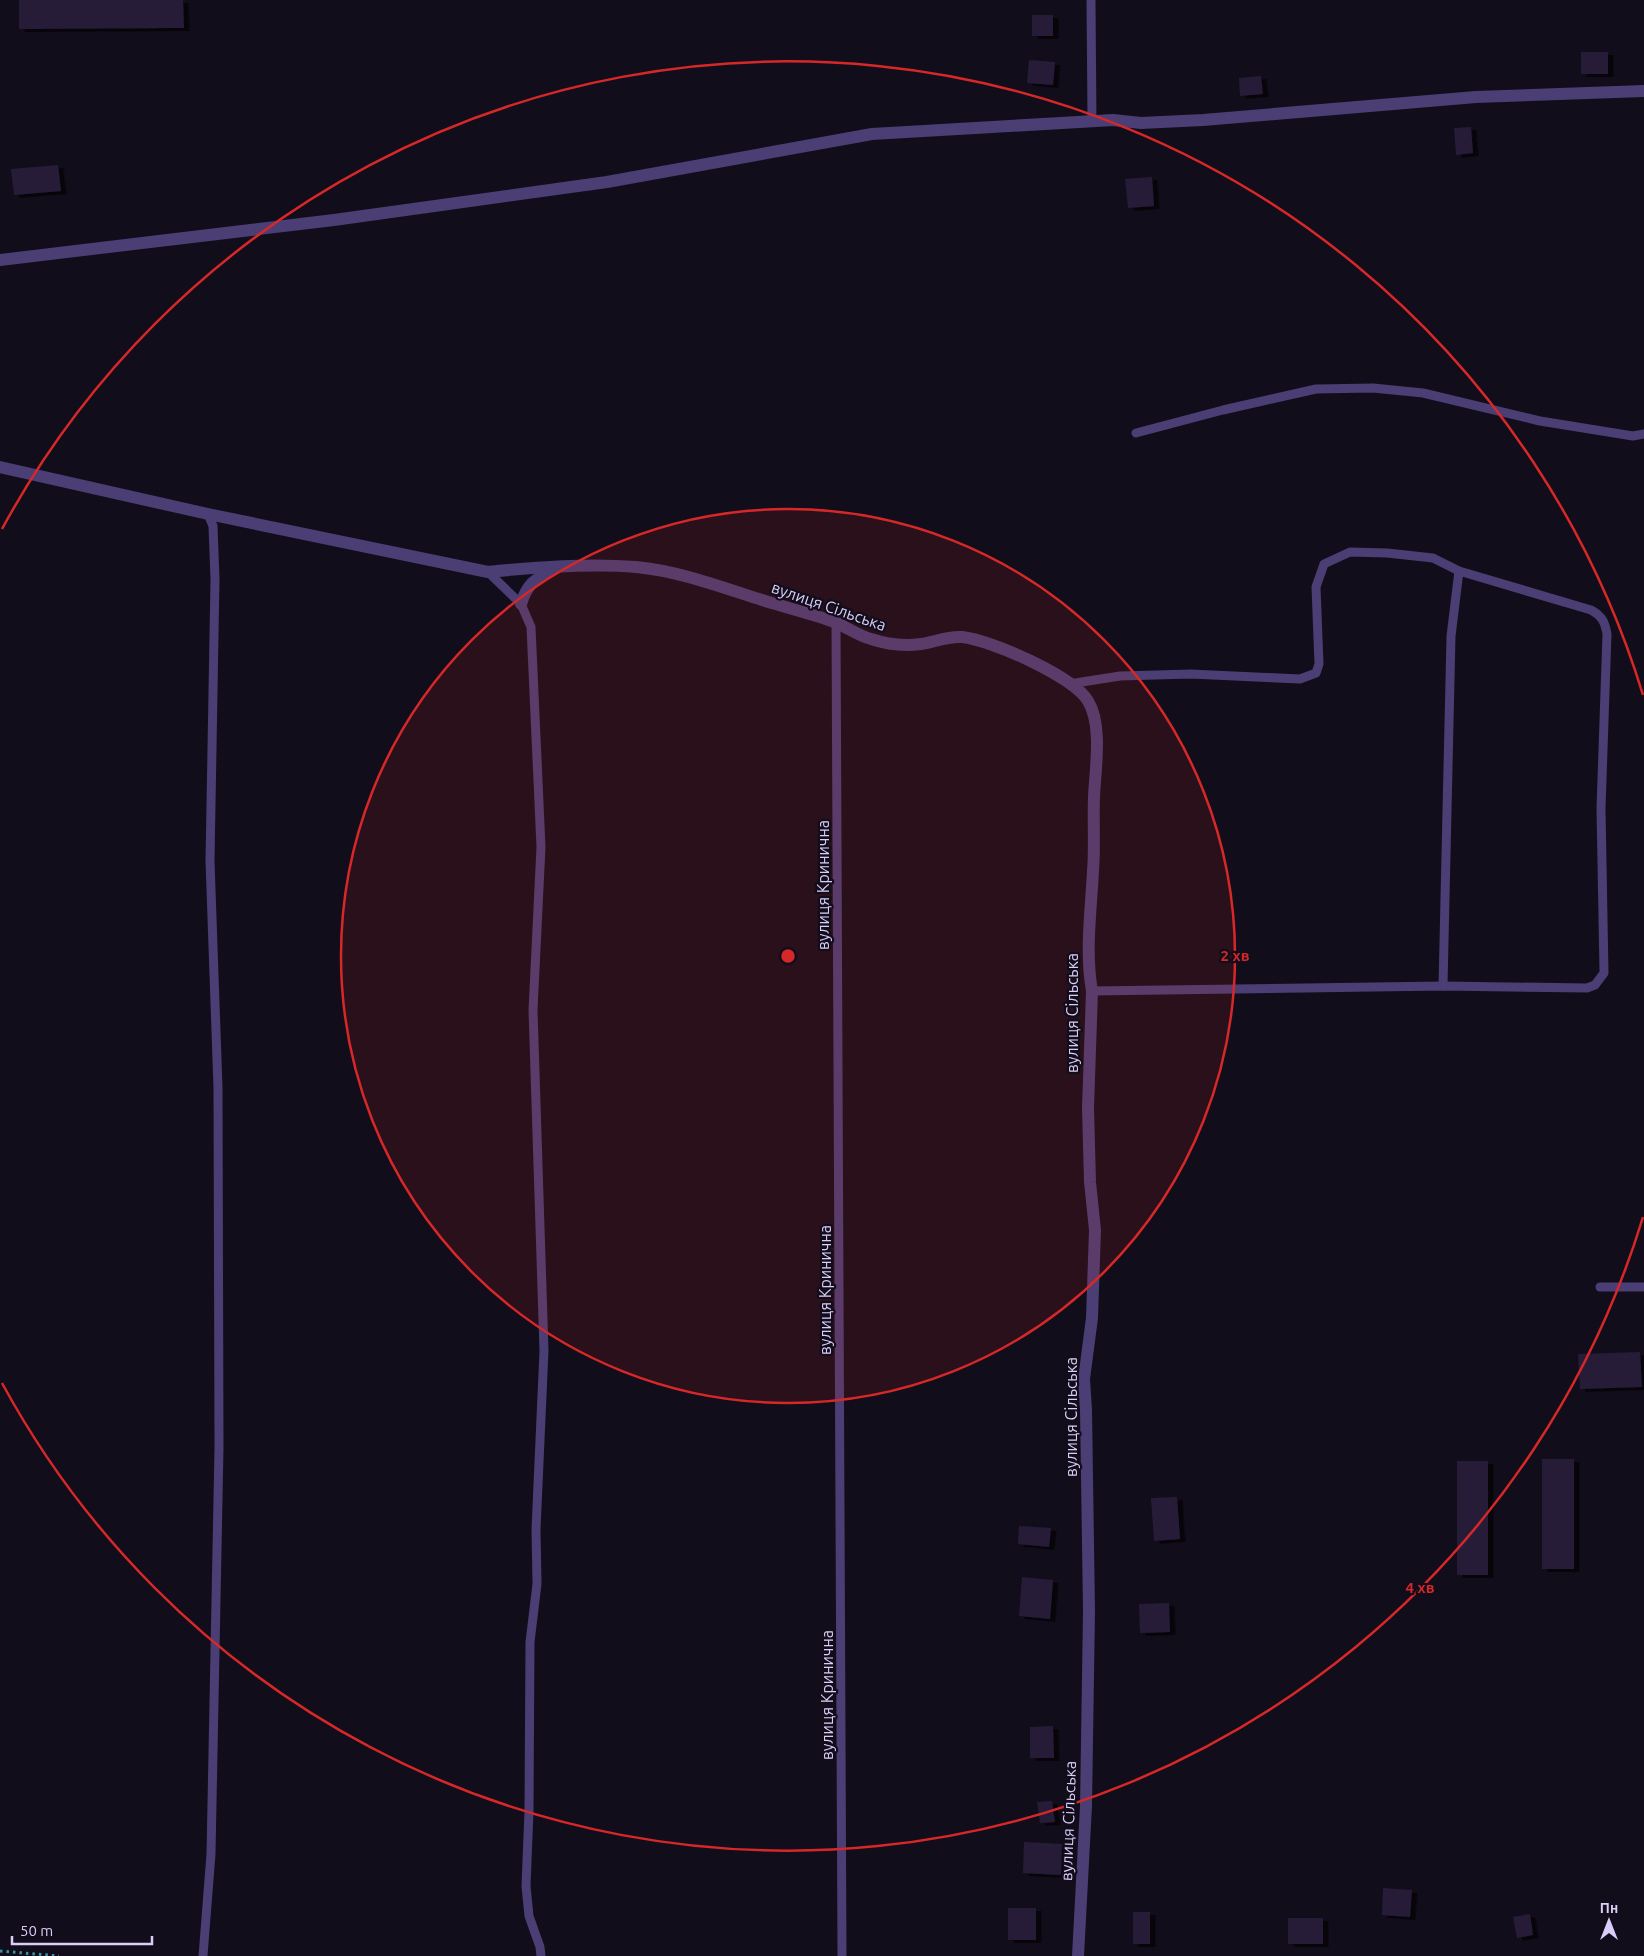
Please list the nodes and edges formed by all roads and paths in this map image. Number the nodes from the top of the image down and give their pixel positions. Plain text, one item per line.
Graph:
1 (1091, 0) edge
2 (1644, 91) edge
3 (1092, 122) junction
4 (0, 260) edge
5 (1136, 433) dead end
6 (1644, 434) edge
7 (0, 467) edge
8 (208, 514) junction
9 (558, 567) junction
10 (1459, 571) junction
11 (488, 572) junction
12 (521, 604) junction
13 (836, 623) junction
14 (1070, 684) junction
15 (1443, 986) junction
16 (1092, 991) junction
17 (1600, 1287) dead end
18 (1644, 1287) edge
19 (0, 1952) edge
20 (59, 1956) edge
21 (203, 1956) edge
22 (541, 1956) edge
23 (842, 1956) edge
24 (1078, 1956) edge

1 - 3 lane
2 - 3 street
3 - 4 street
5 - 6 lane
7 - 8 street, вулиця Сільська
8 - 11 street, вулиця Сільська
8 - 21 lane
9 - 11 street, вулиця Сільська
9 - 12 street
9 - 13 street, вулиця Сільська
10 - 14 lane
10 - 15 lane
10 - 15 lane
11 - 12 lane
12 - 22 lane
13 - 14 street, вулиця Сільська
13 - 23 lane, вулиця Кринична
14 - 16 street, вулиця Сільська
15 - 16 lane
16 - 24 street, вулиця Сільська
17 - 18 lane
19 - 20 path

